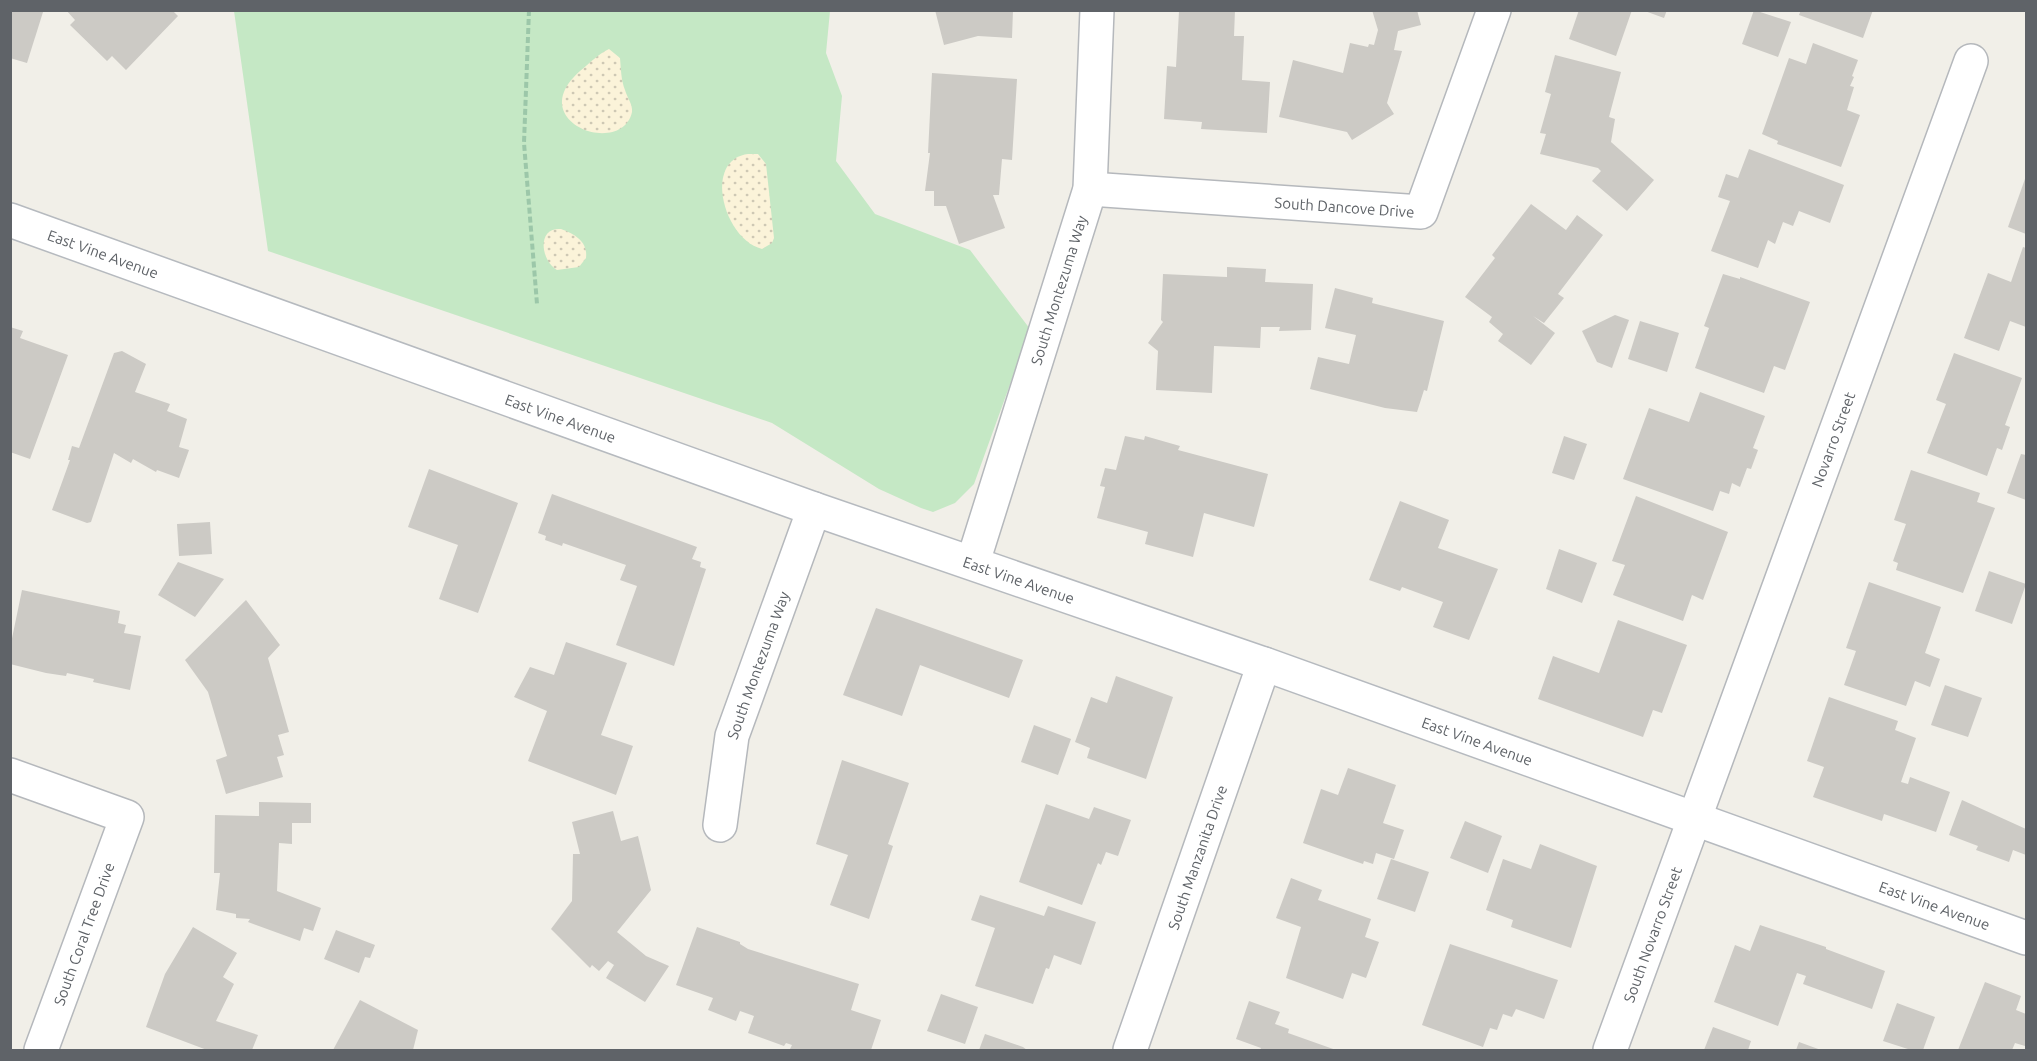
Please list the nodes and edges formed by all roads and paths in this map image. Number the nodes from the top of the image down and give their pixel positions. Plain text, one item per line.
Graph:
1 (530, 10) edge
2 (1097, 10) edge
3 (1494, 10) edge
4 (1971, 61) dead end
5 (1090, 189) junction
6 (10, 220) edge
7 (537, 304) dead end
8 (814, 509) junction
9 (973, 562) junction
10 (1264, 664) junction
11 (10, 775) edge
12 (1694, 818) junction
13 (720, 825) dead end
14 (2026, 938) edge
15 (41, 1050) edge
16 (1130, 1050) edge
17 (1610, 1050) edge

1 - 7 path
2 - 5 street, South Montezuma Way
3 - 5 street, South Dancove Drive
4 - 12 street, Novarro Street
5 - 9 street, South Montezuma Way
6 - 8 street, East Vine Avenue
8 - 9 street, East Vine Avenue
8 - 13 street, South Montezuma Way
9 - 10 street, East Vine Avenue
10 - 12 street, East Vine Avenue
10 - 16 street, South Manzanita Drive
11 - 15 street, South Coral Tree Drive
12 - 14 street, East Vine Avenue
12 - 17 street, South Novarro Street

